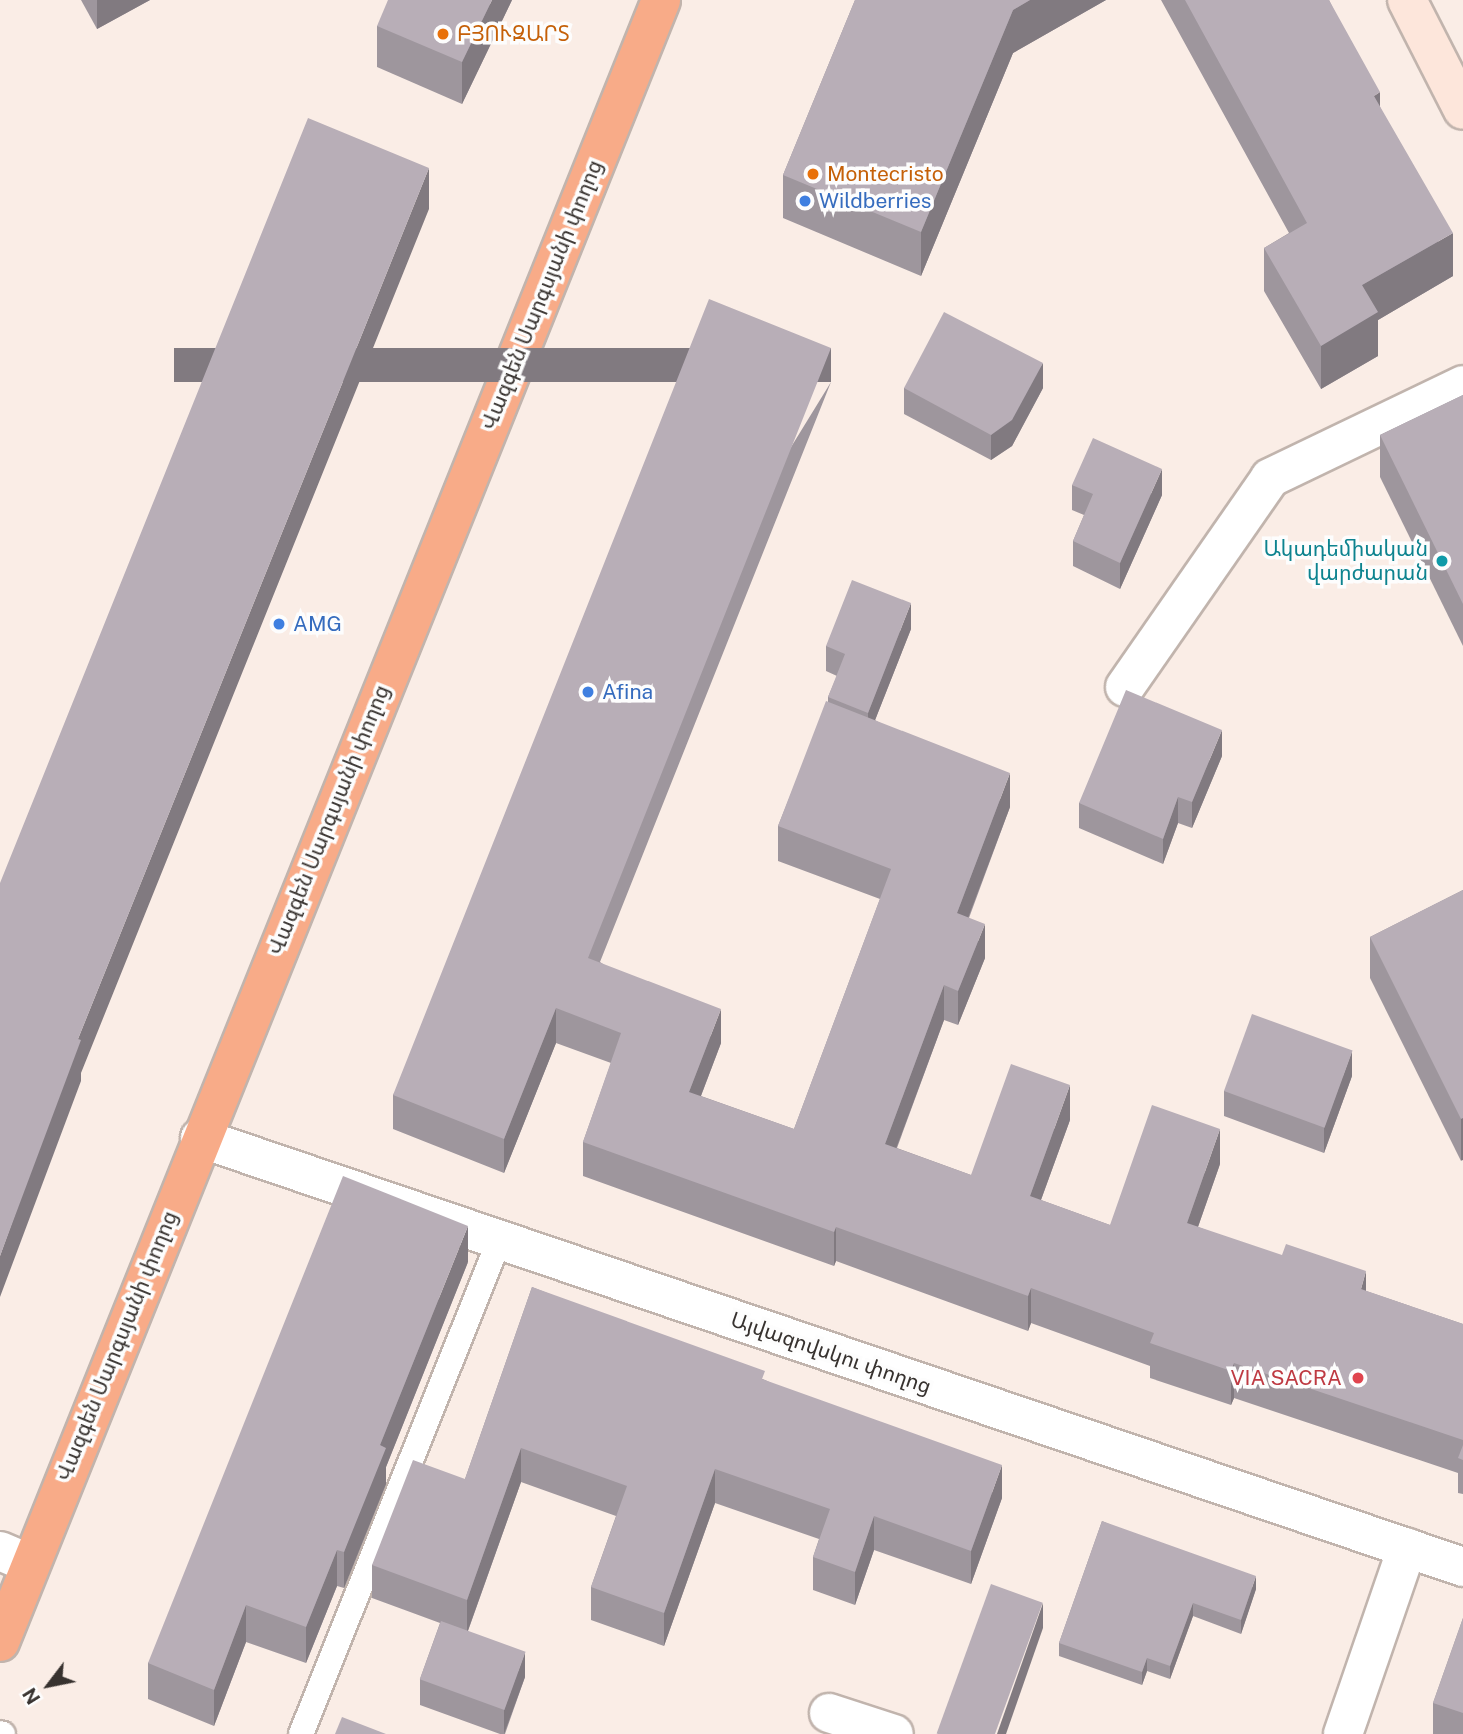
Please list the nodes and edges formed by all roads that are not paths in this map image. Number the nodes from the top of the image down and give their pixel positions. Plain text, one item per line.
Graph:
1 (661, 0) edge
2 (1407, 0) edge
3 (1463, 110) edge
4 (1463, 385) edge
5 (1125, 687) edge
6 (200, 1138) junction
7 (499, 1241) junction
8 (1408, 1548) junction
9 (15, 1557) edge
10 (1463, 1567) edge
11 (0, 1642) edge
12 (829, 1713) dead end
13 (301, 1734) edge
14 (894, 1734) edge
15 (1343, 1734) edge

1 - 6 highway, Վազգեն Սարգսյանի փողոց
2 - 3 street
4 - 5 street
6 - 7 street, Այվազովսկու փողոց
6 - 9 highway, Վազգեն Սարգսյանի փողոց
7 - 8 street, Այվազովսկու փողոց
7 - 13 lane
8 - 10 street, Այվազովսկու փողոց
8 - 15 street
9 - 11 highway, Վազգեն Սարգսյանի փողոց
12 - 14 street

